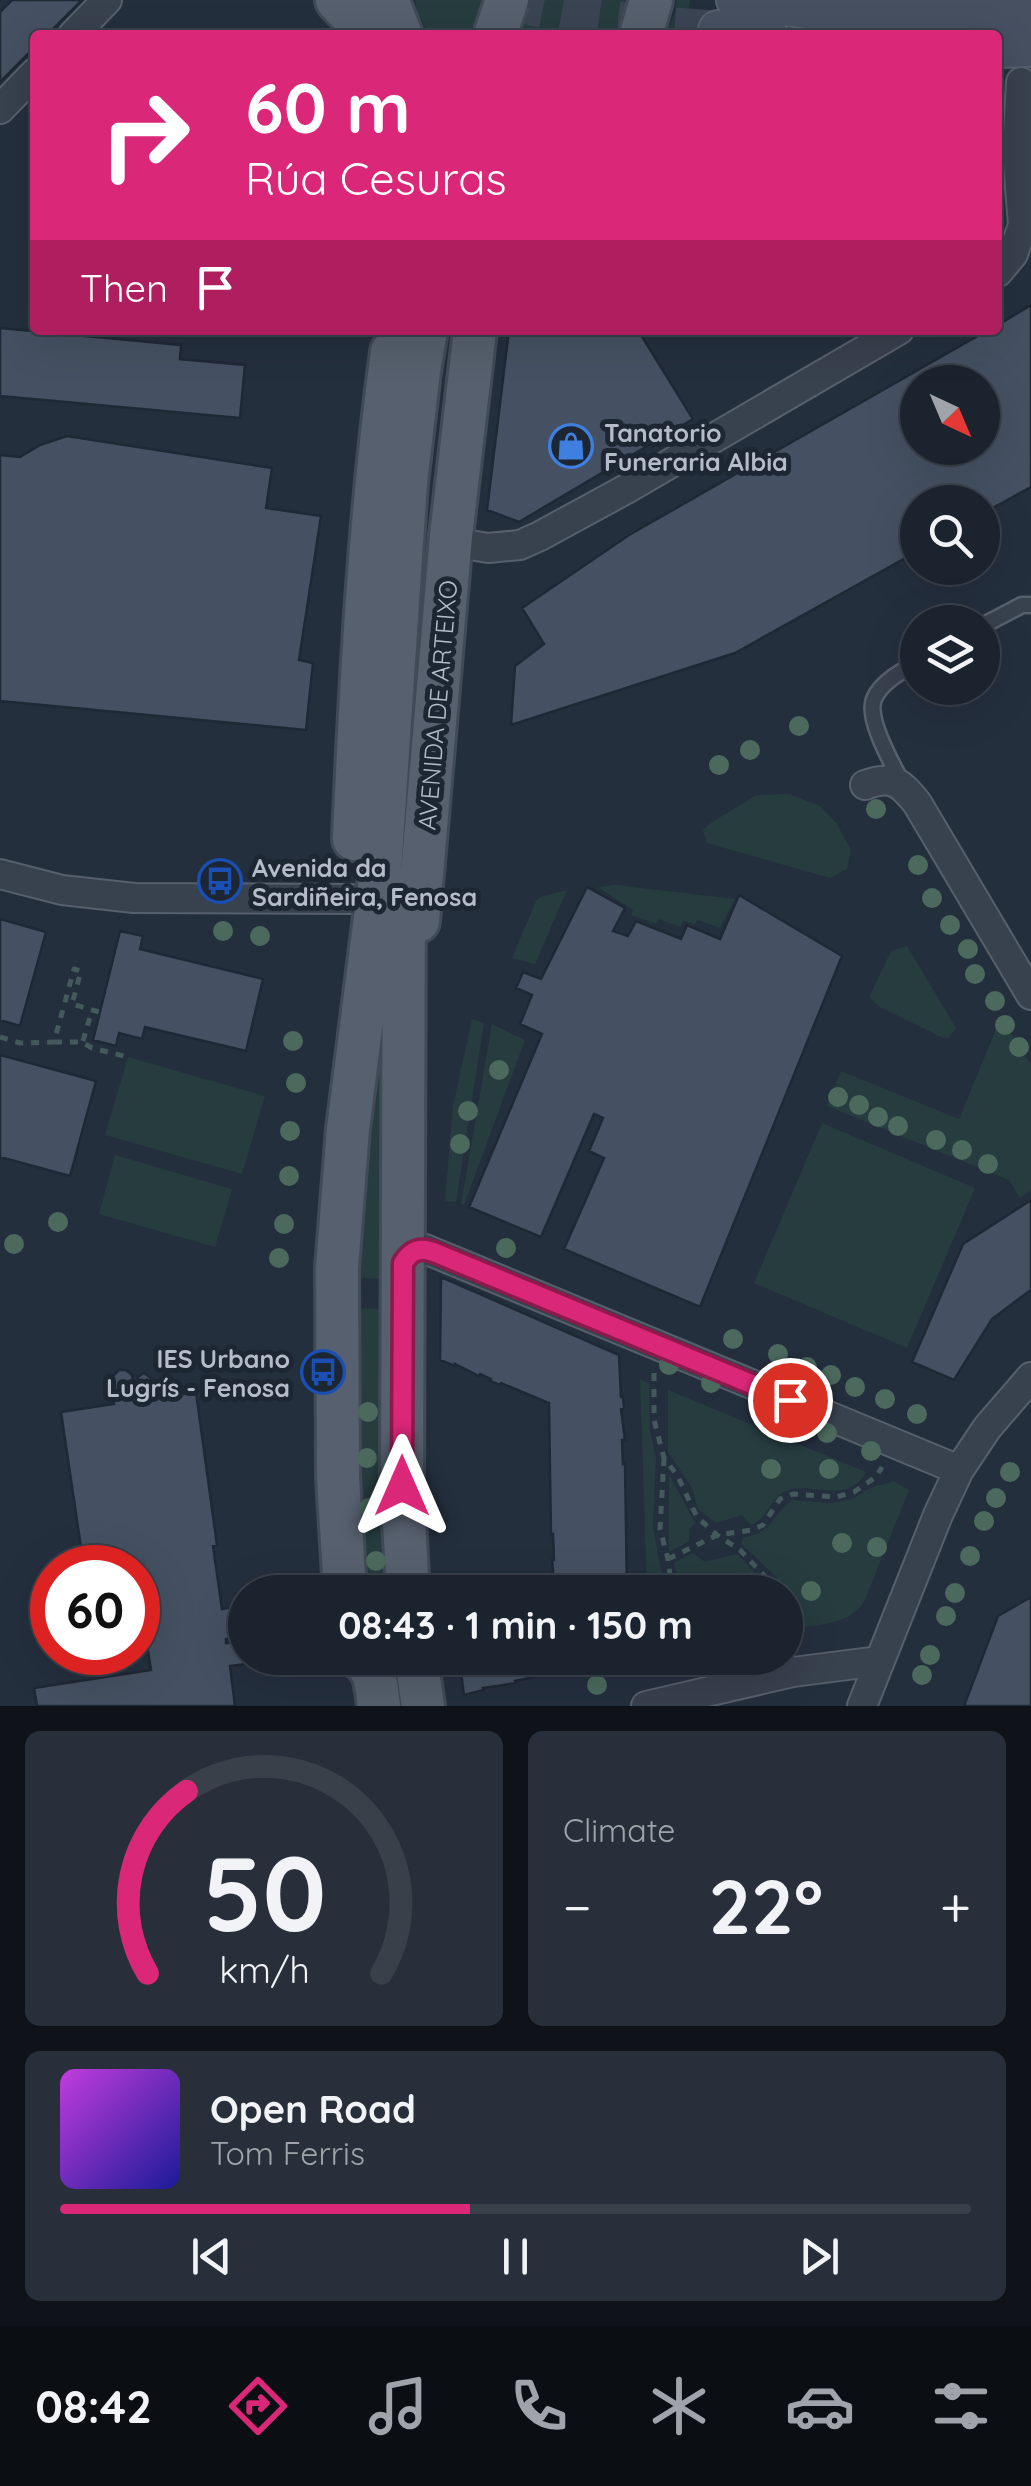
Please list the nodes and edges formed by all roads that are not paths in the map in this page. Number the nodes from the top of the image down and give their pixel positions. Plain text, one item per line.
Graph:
1 (107, 0) edge
2 (336, 0) edge
3 (507, 0) edge
4 (527, 0) edge
5 (652, 0) edge
6 (727, 15) edge
7 (1031, 16) edge
8 (384, 20) edge
9 (78, 30) edge
10 (497, 30) edge
11 (517, 30) edge
12 (642, 30) edge
13 (758, 30) edge
14 (1002, 53) edge
15 (1020, 73) edge
16 (30, 79) edge
17 (0, 109) edge
18 (1008, 144) edge
19 (1002, 267) edge
20 (395, 335) edge
21 (425, 335) edge
22 (443, 335) edge
23 (474, 335) edge
24 (891, 335) edge
25 (451, 536) junction
26 (1031, 605) edge
27 (1000, 617) edge
28 (900, 672) edge
29 (392, 696) junction
30 (865, 785) dead end
31 (902, 786) junction
32 (364, 856) dead end
33 (0, 874) edge
34 (356, 894) junction
35 (1031, 994) edge
36 (403, 1080) junction
37 (348, 1129) junction
38 (403, 1263) junction
39 (1031, 1378) edge
40 (959, 1470) junction
41 (344, 1575) edge
42 (407, 1575) edge
43 (880, 1660) junction
44 (354, 1675) edge
45 (375, 1675) edge
46 (418, 1675) edge
47 (358, 1706) edge
48 (379, 1706) edge
49 (423, 1706) edge
50 (646, 1706) edge
51 (862, 1706) edge

1 - 9 street
2 - 8 main road
3 - 10 main road, bridge
4 - 11 main road
5 - 12 main road
6 - 7 main road
6 - 13 main road
14 - 15 main road
15 - 18 street
16 - 17 street
18 - 19 street
20 - 34 main road, AVENIDA DE ARTEIXO
21 - 29 main road, AVENIDA DE ARTEIXO
22 - 36 main road, AVENIDA DE ARTEIXO
23 - 25 main road, AVENIDA DE ARTEIXO
24 - 25 street
25 - 36 main road, AVENIDA DE ARTEIXO
26 - 27 lane
28 - 31 lane
29 - 32 lane, AVENIDA DE ARTEIXO
29 - 37 main road, AVENIDA DE ARTEIXO
30 - 31 street
31 - 35 street
33 - 34 street
34 - 37 main road, AVENIDA DE ARTEIXO
36 - 38 main road, AVENIDA DE ARTEIXO
37 - 41 main road, AVENIDA DE ARTEIXO
38 - 40 street
38 - 42 main road, AVENIDA DE ARTEIXO
39 - 40 street
40 - 43 street
43 - 50 street
43 - 51 street
44 - 47 main road
45 - 48 main road
46 - 49 main road

